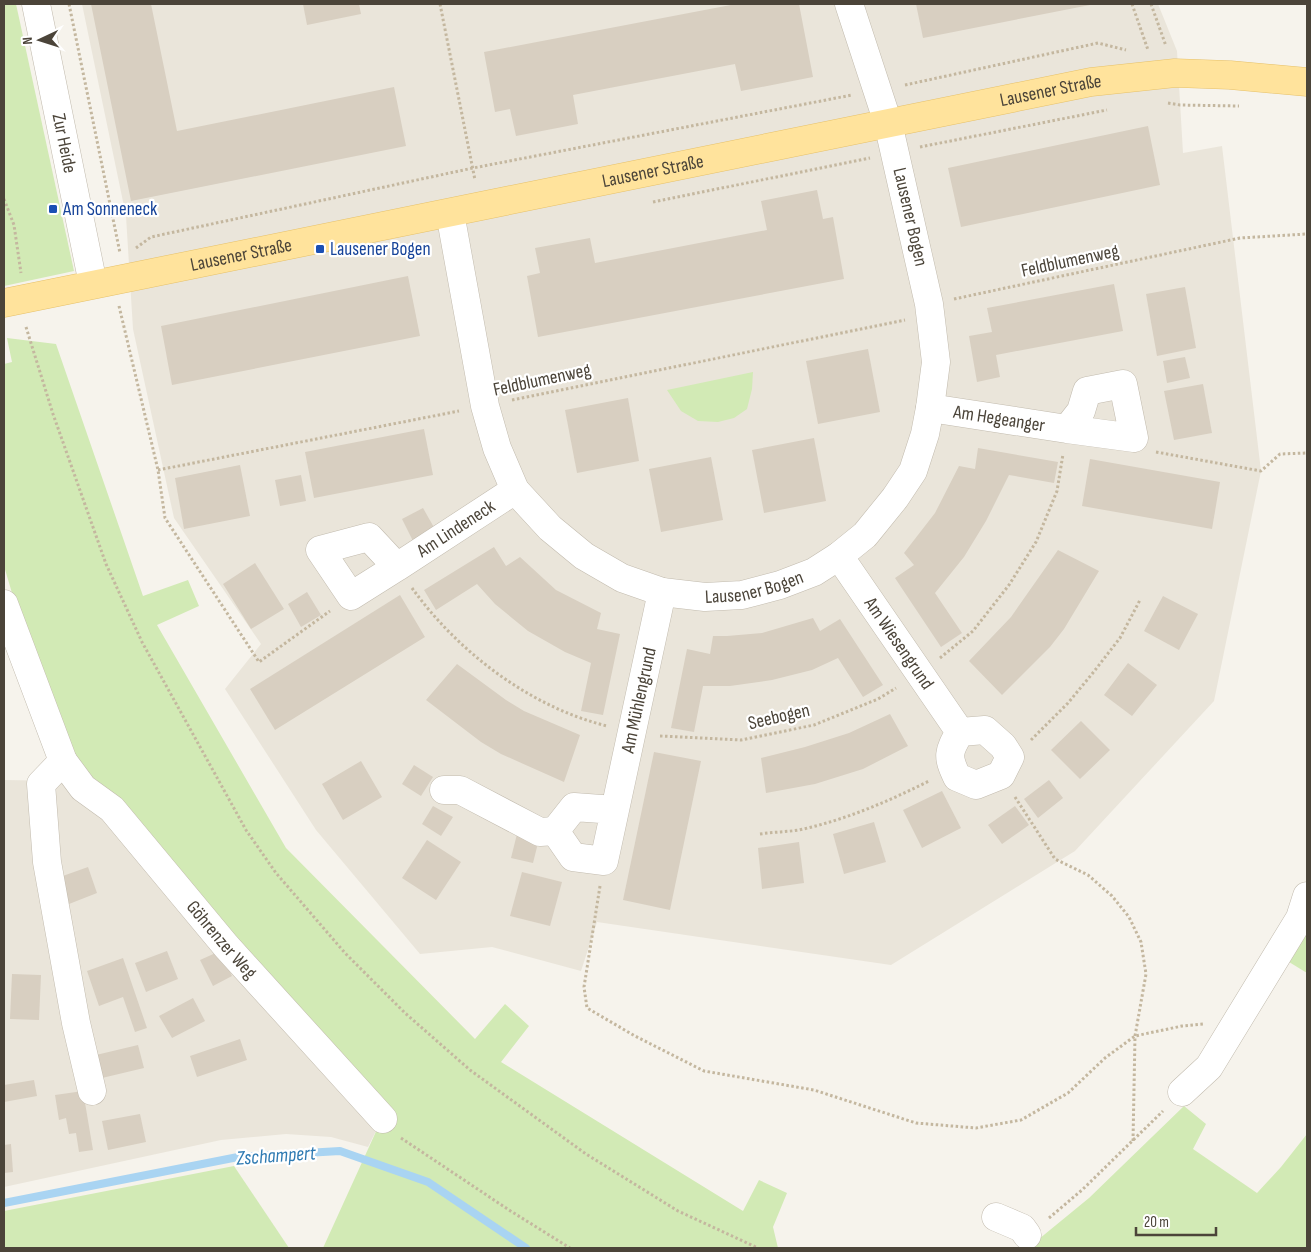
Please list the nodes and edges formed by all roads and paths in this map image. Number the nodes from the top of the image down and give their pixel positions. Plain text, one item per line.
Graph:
1 (36, 4) edge
2 (69, 4) edge
3 (440, 4) edge
4 (848, 4) edge
5 (1132, 4) edge
6 (1151, 4) edge
7 (1132, 51) dead end
8 (1141, 53) dead end
9 (1175, 73) junction
10 (1307, 82) edge
11 (878, 91) junction
12 (1164, 102) dead end
13 (1248, 106) dead end
14 (888, 123) junction
15 (473, 168) junction
16 (4, 199) edge
17 (482, 206) junction
18 (450, 213) junction
19 (1307, 234) edge
20 (121, 269) junction
21 (93, 284) junction
22 (14, 301) edge
23 (930, 309) junction
24 (121, 317) dead end
25 (485, 406) junction
26 (930, 408) junction
27 (1067, 429) junction
28 (1134, 438) junction
29 (1307, 453) edge
30 (158, 470) junction
31 (515, 490) junction
32 (838, 556) junction
33 (397, 567) junction
34 (662, 592) junction
35 (351, 596) junction
36 (1140, 600) dead end
37 (4, 604) edge
38 (921, 674) junction
39 (632, 732) junction
40 (960, 732) junction
41 (63, 761) junction
42 (949, 762) junction
43 (1005, 766) junction
44 (444, 790) dead end
45 (615, 810) junction
46 (555, 831) junction
47 (760, 834) dead end
48 (604, 861) junction
49 (1307, 896) edge
50 (1237, 1020) junction
51 (1135, 1036) junction
52 (92, 1091) dead end
53 (1182, 1092) joint
54 (382, 1119) joint
55 (1133, 1140) junction
56 (996, 1217) dead end
57 (1027, 1236) joint
58 (570, 1248) edge
59 (758, 1248) edge

1 - 21 street, Zur Heide
2 - 20 path
3 - 15 path
4 - 11 street
5 - 8 path
6 - 9 path
7 - 11 path
9 - 10 main road, Lausener Straße
9 - 14 main road, Lausener Straße
11 - 14 street
11 - 15 path
12 - 13 path
14 - 17 main road, Lausener Straße
14 - 23 street, Lausener Bogen
15 - 17 path
15 - 20 path
16 - 22 path
17 - 18 main road, Lausener Straße
18 - 20 main road, Lausener Straße
18 - 25 street, Lausener Bogen
19 - 23 path, Feldblumenweg
20 - 21 main road, Lausener Straße
21 - 22 main road, Lausener Straße
22 - 59 path
23 - 25 path, Feldblumenweg
23 - 26 street, Lausener Bogen
24 - 30 path
25 - 30 path, Feldblumenweg
25 - 31 street, Lausener Bogen
26 - 27 street, Am Hegeanger
26 - 32 street, Lausener Bogen
27 - 28 street, Am Hegeanger
27 - 28 street, Am Hegeanger
27 - 38 path, Seebogen
28 - 29 path
30 - 35 path
31 - 33 street, Am Lindeneck
31 - 34 street, Lausener Bogen
32 - 34 street, Lausener Bogen
32 - 38 street, Am Wiesengrund
33 - 35 street, Am Lindeneck
33 - 35 street, Am Lindeneck
33 - 39 path, Seebogen
34 - 39 street, Am Mühlengrund
36 - 43 path
37 - 41 street, Göhrenzer Weg
38 - 39 path, Seebogen
38 - 40 street, Am Wiesengrund
39 - 45 street, Am Mühlengrund
40 - 42 street
40 - 43 street
41 - 52 street
41 - 54 street, Göhrenzer Weg
42 - 43 street
42 - 47 path
43 - 51 path
44 - 46 street
45 - 46 street
45 - 48 street, Am Mühlengrund
46 - 48 street
48 - 51 path
49 - 50 street
50 - 51 path
50 - 53 street
51 - 55 path
53 - 55 path
54 - 58 path
55 - 57 path
56 - 57 street

